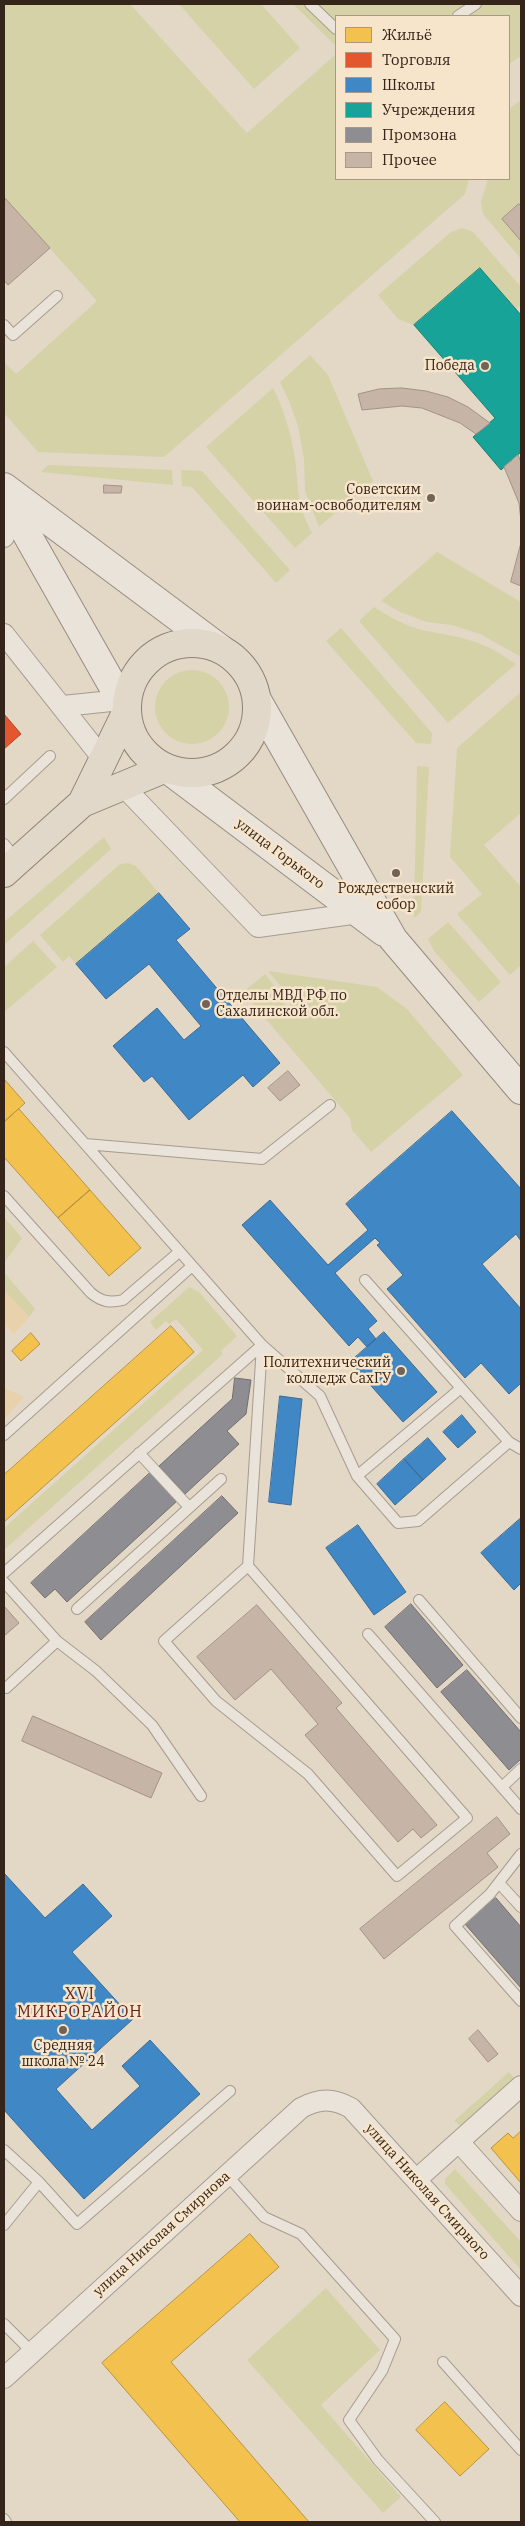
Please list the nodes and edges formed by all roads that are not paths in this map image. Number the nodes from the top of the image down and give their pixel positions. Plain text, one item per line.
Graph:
1 (310, 4) edge
2 (476, 4) edge
3 (460, 15) edge
4 (335, 28) edge
5 (57, 296) dead end
6 (4, 325) edge
7 (5, 494) edge
8 (4, 537) edge
9 (4, 634) edge
10 (222, 650) junction
11 (257, 700) junction
12 (124, 705) junction
13 (63, 706) junction
14 (50, 756) dead end
15 (103, 759) junction
16 (166, 768) junction
17 (123, 786) junction
18 (4, 798) edge
19 (82, 803) junction
20 (8, 859) edge
21 (359, 913) junction
22 (393, 939) junction
23 (4, 1052) edge
24 (521, 1090) edge
25 (330, 1105) dead end
26 (85, 1144) junction
27 (4, 1196) edge
28 (179, 1252) junction
29 (192, 1266) junction
30 (364, 1280) dead end
31 (262, 1345) junction
32 (461, 1388) junction
33 (4, 1435) edge
34 (509, 1442) junction
35 (521, 1450) edge
36 (140, 1453) junction
37 (357, 1476) junction
38 (220, 1479) dead end
39 (189, 1507) junction
40 (248, 1566) junction
41 (4, 1573) edge
42 (4, 1582) edge
43 (419, 1600) dead end
44 (77, 1609) dead end
45 (368, 1634) dead end
46 (58, 1641) junction
47 (6, 1688) dead end
48 (521, 1718) edge
49 (521, 1769) edge
50 (502, 1786) junction
51 (201, 1796) dead end
52 (521, 1809) edge
53 (521, 1854) edge
54 (499, 1883) junction
55 (521, 1907) edge
56 (521, 2001) edge
57 (521, 2086) edge
58 (230, 2091) dead end
59 (326, 2099) joint
60 (459, 2142) junction
61 (4, 2150) edge
62 (227, 2175) junction
63 (417, 2179) junction
64 (39, 2182) junction
65 (521, 2211) edge
66 (4, 2224) edge
67 (521, 2296) edge
68 (4, 2324) edge
69 (32, 2352) junction
70 (443, 2362) dead end
71 (4, 2378) edge
72 (521, 2450) edge
73 (435, 2522) edge

1 - 4 lane
2 - 3 lane
5 - 6 lane
7 - 8 street
7 - 10 main road
7 - 12 main road
9 - 13 street
10 - 11 main road
10 - 12 main road
11 - 16 main road
11 - 22 main road, улица Горького
12 - 13 street
12 - 15 main road
12 - 16 main road
13 - 15 street
14 - 18 lane
15 - 19 main road
16 - 17 main road
16 - 21 main road, улица Горького
17 - 19 main road
17 - 21 street
19 - 20 main road
21 - 22 main road, улица Горького
22 - 24 main road, улица Горького
23 - 26 lane
25 - 26 lane
26 - 28 lane
27 - 28 lane
28 - 29 lane
29 - 31 lane
29 - 33 lane
30 - 32 lane
31 - 36 lane
31 - 37 lane
31 - 40 lane
32 - 34 lane
32 - 37 lane
34 - 35 lane
34 - 37 lane
36 - 39 lane
36 - 41 lane
38 - 39 lane
39 - 44 lane
40 - 40 lane
42 - 46 lane
43 - 48 lane
45 - 50 lane
46 - 47 lane
46 - 51 lane
49 - 50 lane
50 - 52 lane
53 - 54 lane
54 - 55 lane
54 - 56 lane
57 - 60 street
58 - 64 lane
59 - 62 street, улица Николая Смирнова
59 - 63 street, улица Николая Смирного
60 - 63 street
60 - 65 street
61 - 64 lane
62 - 69 street, улица Николая Смирнова
62 - 73 lane
63 - 67 street, улица Николая Смирного
64 - 66 lane
68 - 69 lane
69 - 71 street, улица Николая Смирнова
70 - 72 lane

